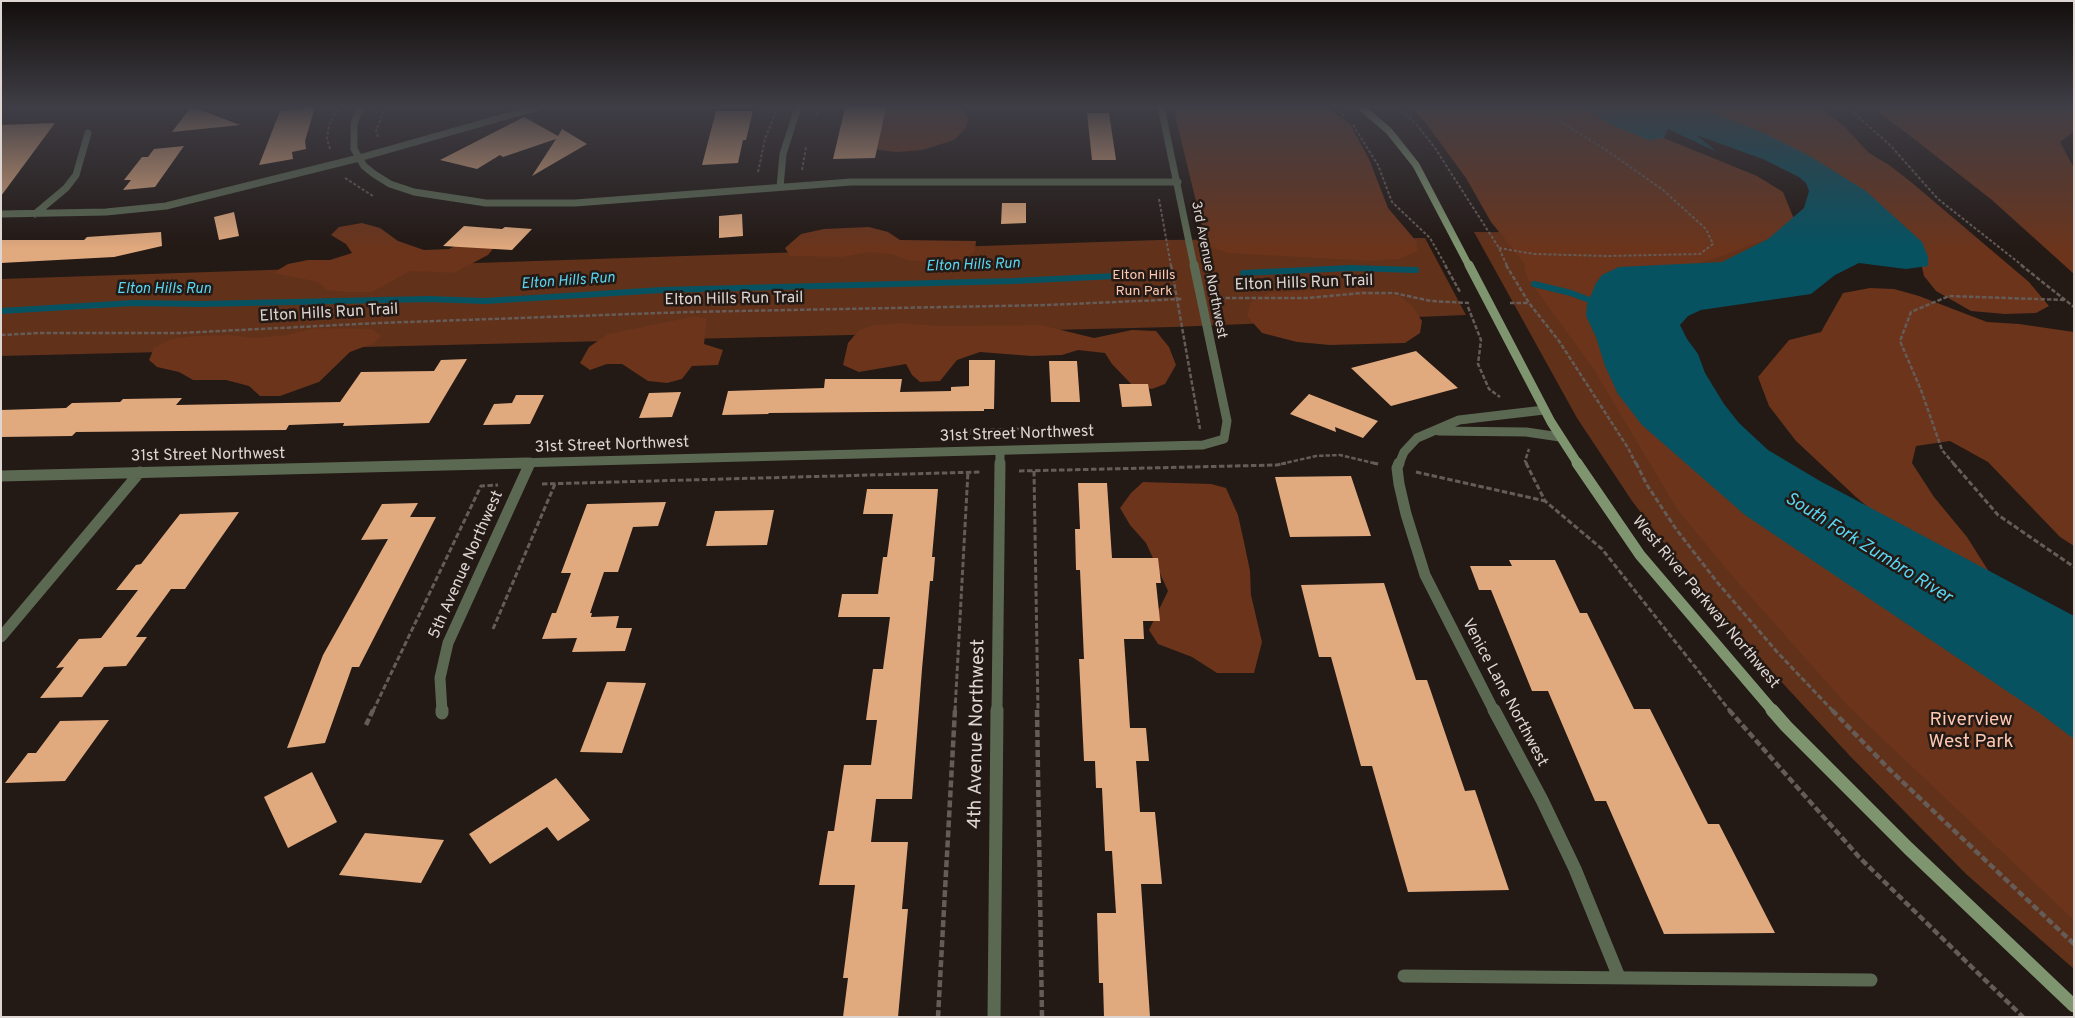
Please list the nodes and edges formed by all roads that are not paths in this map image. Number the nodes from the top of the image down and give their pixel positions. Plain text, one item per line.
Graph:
1 (82, 155) edge
2 (357, 155) edge
3 (371, 155) edge
4 (783, 155) edge
5 (1172, 155) edge
6 (1408, 155) edge
7 (359, 158) junction
8 (1178, 182) junction
9 (780, 187) junction
10 (1, 214) edge
11 (35, 214) junction
12 (1544, 410) junction
13 (1433, 431) junction
14 (1560, 436) junction
15 (1224, 439) joint
16 (1000, 451) junction
17 (530, 464) junction
18 (140, 472) junction
19 (1, 476) edge
20 (1, 636) edge
21 (442, 713) dead end
22 (1404, 976) dead end
23 (1619, 977) junction
24 (1870, 980) dead end
25 (2074, 1006) edge
26 (994, 1017) edge

1 - 11 street
2 - 7 street
3 - 7 street
4 - 9 street
5 - 8 street, 3rd Avenue Northwest
6 - 12 main road, West River Parkway Northwest
7 - 9 street
7 - 11 street
8 - 9 street
8 - 15 street, 3rd Avenue Northwest
10 - 11 street
12 - 13 street, Venice Lane Northwest
12 - 14 main road, West River Parkway Northwest
13 - 14 street
13 - 23 street, Venice Lane Northwest
14 - 25 main road, West River Parkway Northwest
15 - 16 street, 31st Street Northwest
16 - 17 street, 31st Street Northwest
16 - 26 street, 4th Avenue Northwest
17 - 18 street, 31st Street Northwest
17 - 21 street, 5th Avenue Northwest
18 - 19 street, 31st Street Northwest
18 - 20 street
22 - 23 street
23 - 24 street

